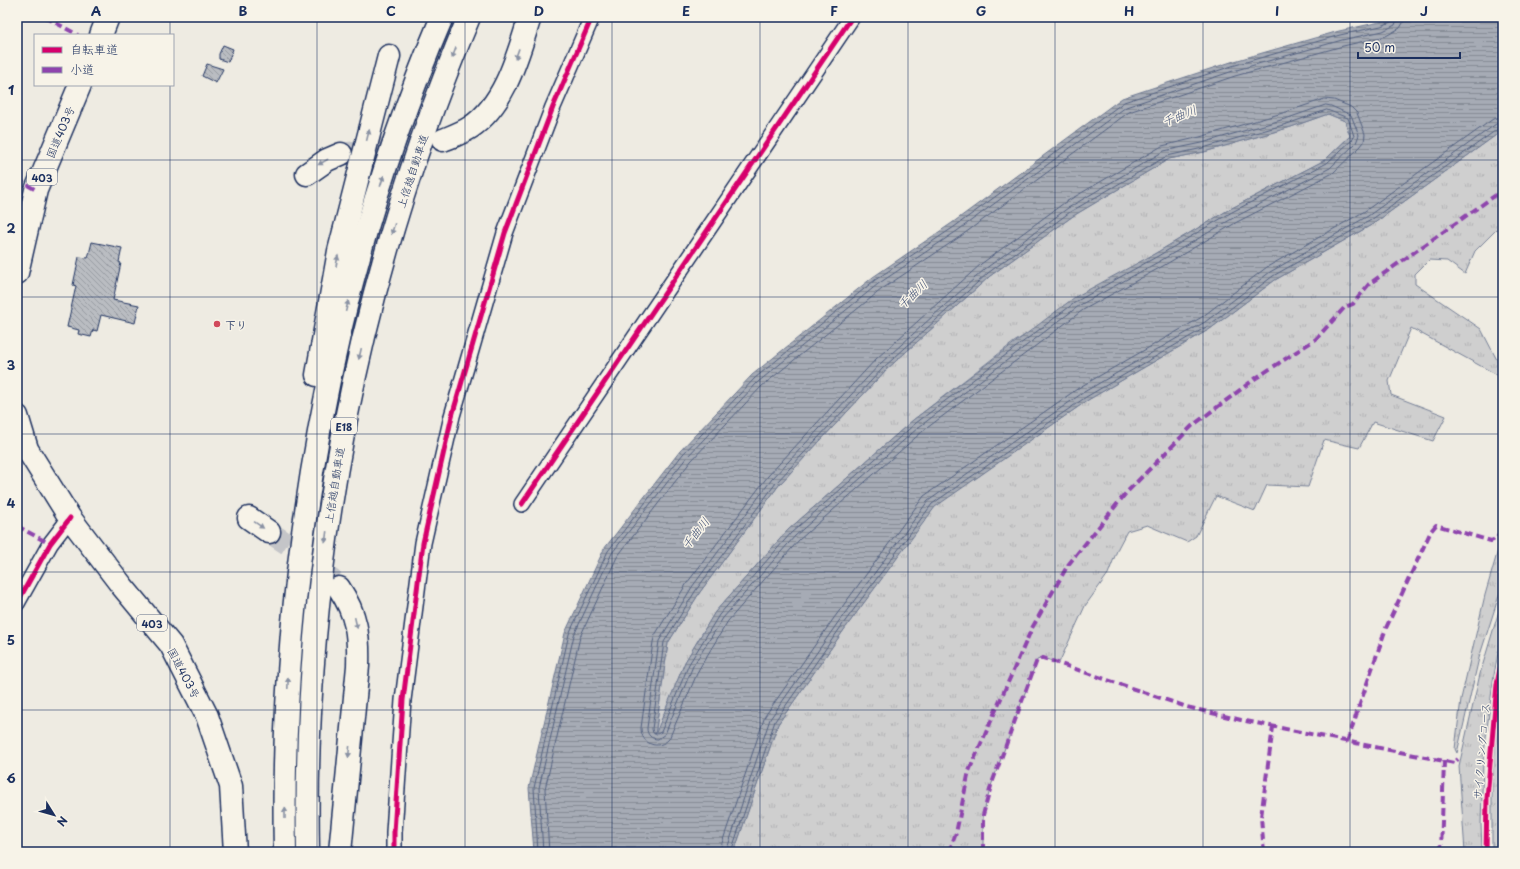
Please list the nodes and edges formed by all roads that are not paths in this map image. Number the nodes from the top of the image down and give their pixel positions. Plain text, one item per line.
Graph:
1 (108, 17) edge
2 (442, 17) edge
3 (469, 17) edge
4 (530, 17) edge
5 (592, 17) edge
6 (852, 17) edge
7 (101, 34) edge
8 (389, 56) dead end
9 (80, 86) edge
10 (443, 140) tunnel mouth
11 (341, 154) tunnel mouth
12 (307, 174) dead end
13 (17, 273) edge
14 (17, 416) edge
15 (522, 504) dead end
16 (70, 518) junction
17 (249, 518) dead end
18 (269, 532) tunnel mouth
19 (339, 588) tunnel mouth
20 (17, 603) edge
21 (294, 605) junction
22 (235, 852) edge
23 (285, 852) edge
24 (308, 852) edge
25 (340, 852) edge
26 (394, 852) edge

1 - 7 highway
21 -> 2 highway, 上信越自動車道 / E18
3 -> 24 highway, 上信越自動車道 / E18
4 -> 10 highway
5 - 26 street
6 - 15 street
21 -> 8 highway
9 - 13 highway, 国道403号 / 403
11 -> 12 highway
14 - 16 highway, 国道403号 / 403
16 - 20 street
16 - 22 highway, 国道403号 / 403
17 -> 18 highway
19 -> 25 highway
23 -> 21 highway, 上信越自動車道 / E18

